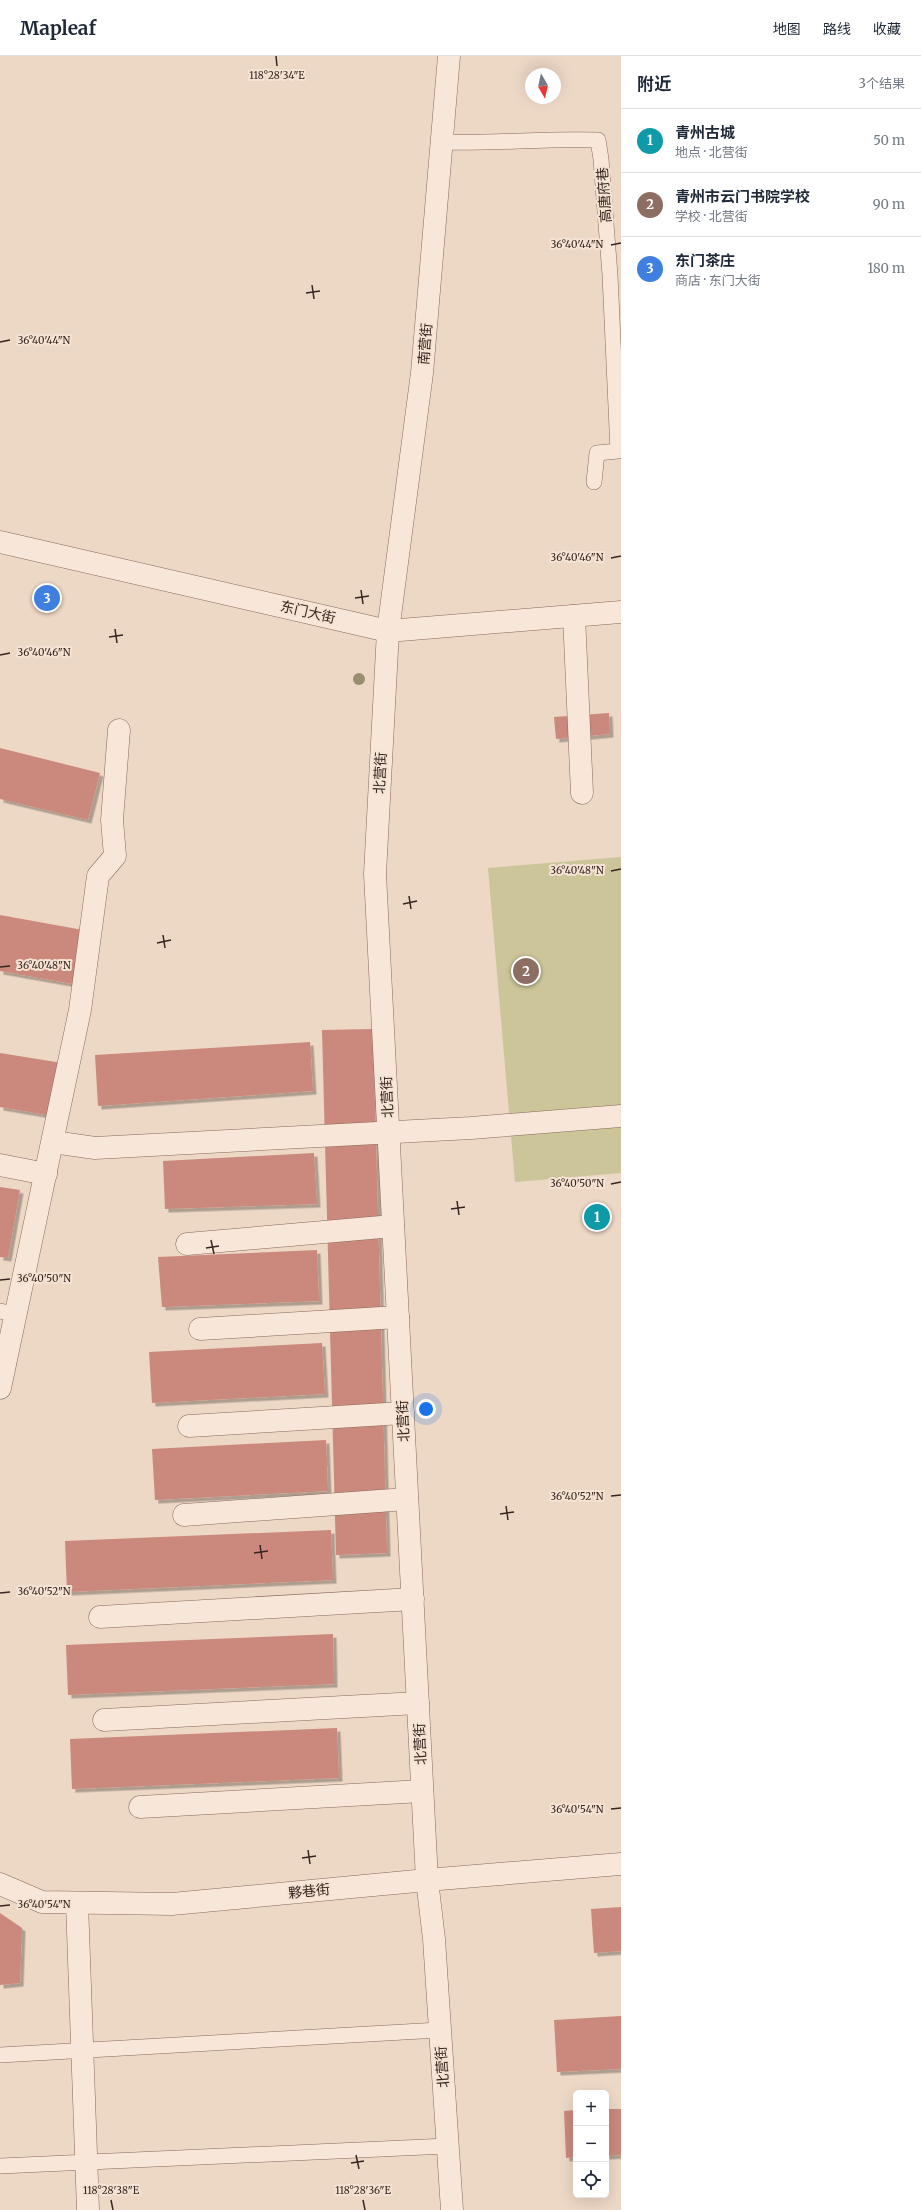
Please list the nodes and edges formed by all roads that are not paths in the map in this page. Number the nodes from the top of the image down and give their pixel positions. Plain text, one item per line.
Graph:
1 (449, 56) edge
2 (442, 142) junction
3 (594, 482) dead end
4 (0, 542) edge
5 (621, 612) edge
6 (574, 616) junction
7 (388, 631) junction
8 (119, 730) dead end
9 (582, 793) dead end
10 (621, 1116) edge
11 (388, 1133) junction
12 (53, 1142) junction
13 (0, 1165) edge
14 (46, 1174) junction
15 (393, 1226) junction
16 (187, 1244) dead end
17 (8, 1312) edge
18 (398, 1317) junction
19 (200, 1329) dead end
20 (0, 1388) edge
21 (403, 1413) junction
22 (189, 1426) dead end
23 (407, 1499) junction
24 (184, 1515) dead end
25 (413, 1599) junction
26 (100, 1617) dead end
27 (418, 1703) junction
28 (104, 1720) dead end
29 (422, 1791) junction
30 (140, 1808) dead end
31 (621, 1864) edge
32 (427, 1880) junction
33 (0, 1884) edge
34 (77, 1903) junction
35 (439, 2030) junction
36 (82, 2050) junction
37 (0, 2055) edge
38 (447, 2146) junction
39 (86, 2162) junction
40 (0, 2166) edge
41 (88, 2210) edge
42 (452, 2210) edge

1 - 2 street, 南营街
2 - 3 lane, 高唐府巷
2 - 7 street, 南营街
4 - 7 street, 东门大街
5 - 6 street, 东门大街
6 - 7 street, 东门大街
6 - 9 street
7 - 11 street, 北营街
8 - 12 street
10 - 11 street
11 - 12 street
11 - 15 street, 北营街
12 - 14 street
13 - 14 street
14 - 17 street
15 - 16 street
15 - 18 street, 北营街
17 - 20 street
18 - 19 street
18 - 21 street, 北营街
21 - 22 street
21 - 23 street, 北营街
23 - 24 street
23 - 25 street, 北营街
25 - 26 street
25 - 27 street, 北营街
27 - 28 street
27 - 29 street, 北营街
29 - 30 street
29 - 32 street, 北营街
31 - 32 street, 夥巷街
32 - 34 street, 夥巷街
32 - 35 street, 北营街
33 - 34 street, 夥巷街
34 - 36 street
35 - 36 lane
35 - 38 street, 北营街
36 - 37 lane
36 - 39 street
38 - 39 lane
38 - 42 street, 北营街
39 - 40 lane
39 - 41 street

